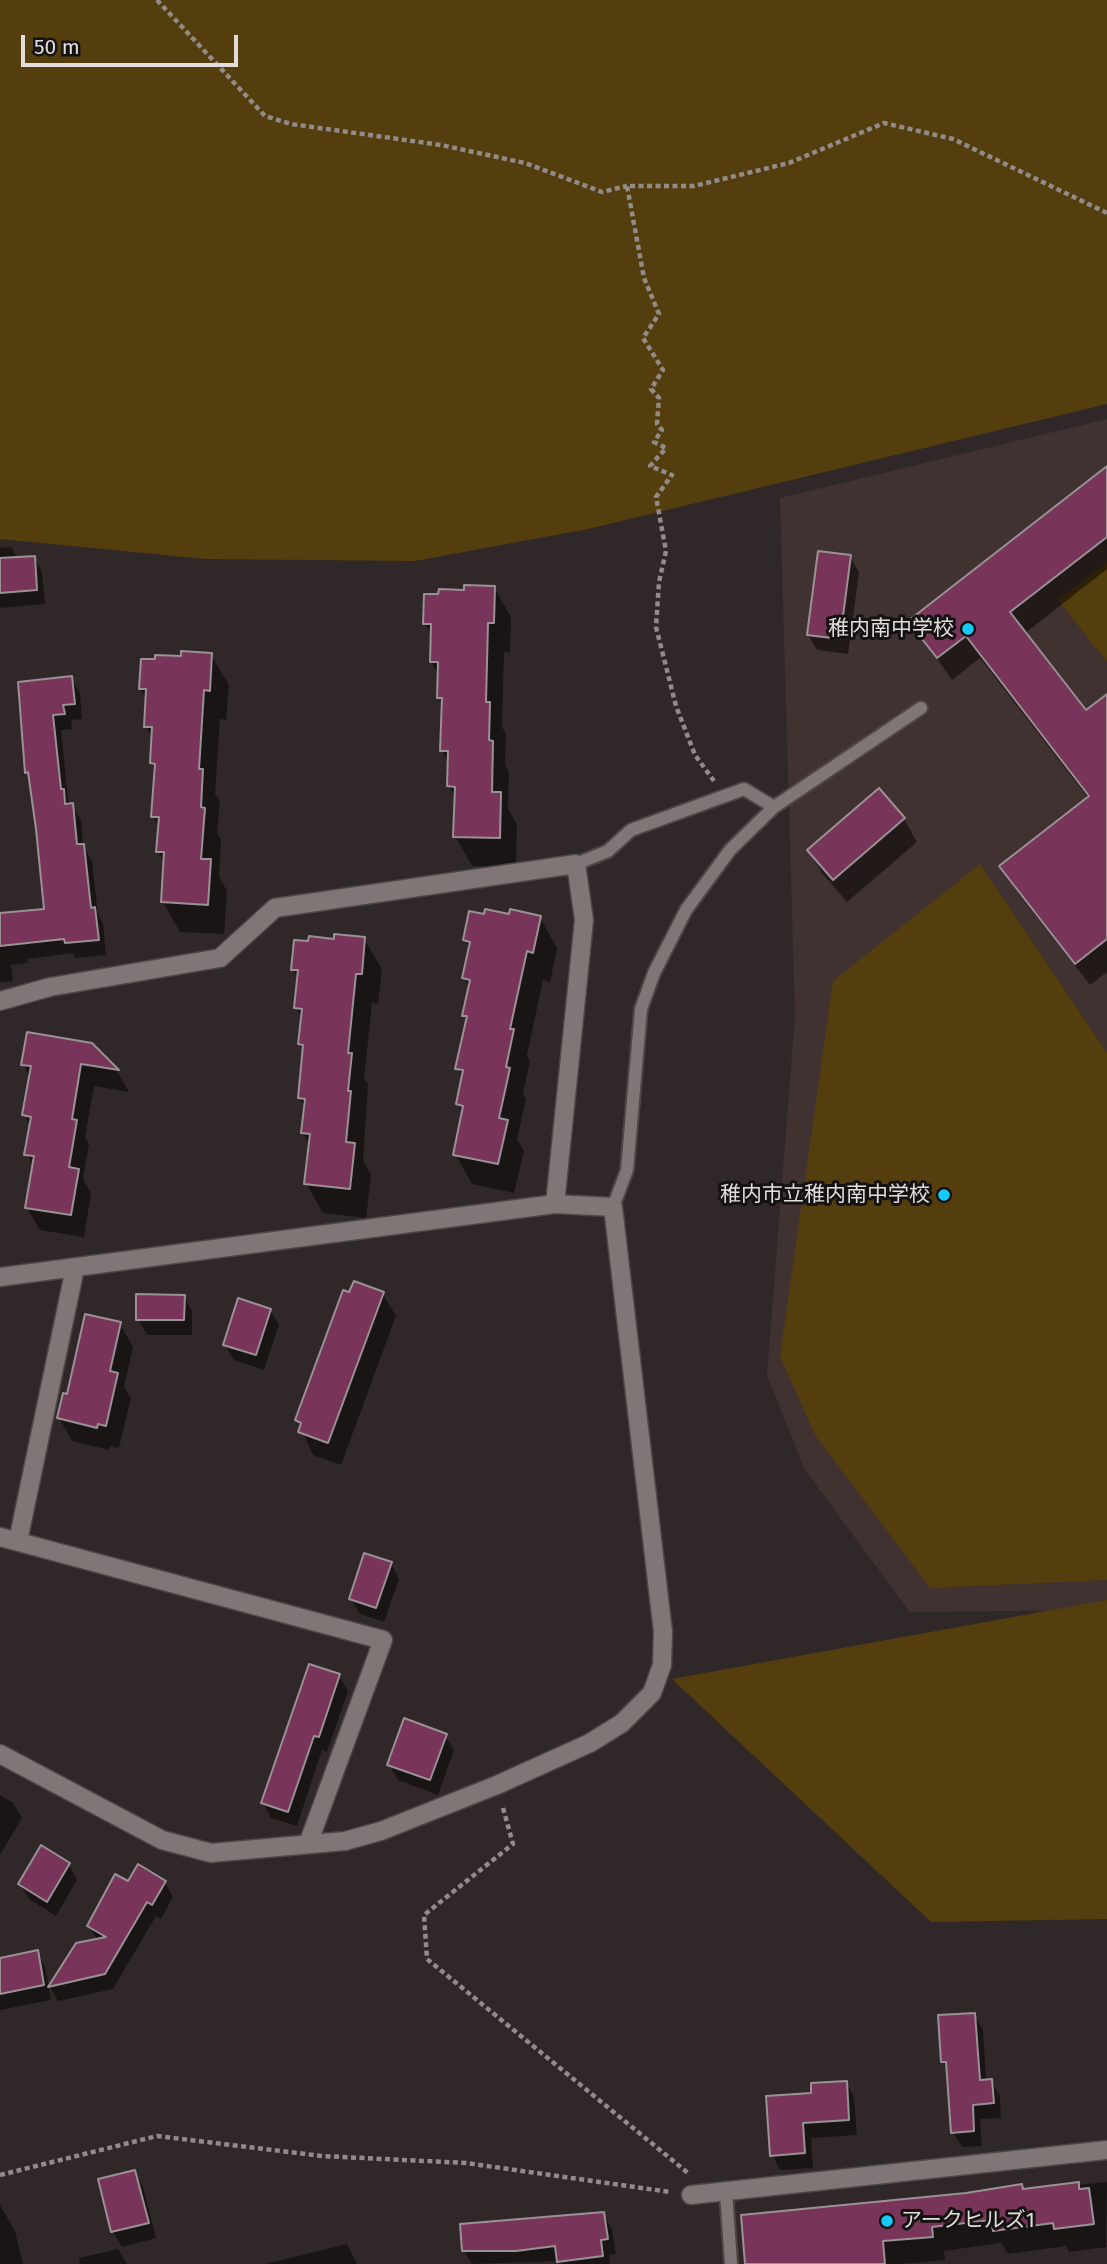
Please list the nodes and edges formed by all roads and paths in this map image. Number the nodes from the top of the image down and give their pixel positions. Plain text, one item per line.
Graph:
1 (157, 0) edge
2 (627, 186) junction
3 (1107, 213) edge
4 (921, 708) dead end
5 (724, 796) junction
6 (774, 807) junction
7 (576, 864) junction
8 (0, 1001) edge
9 (555, 1204) junction
10 (613, 1207) junction
11 (75, 1268) junction
12 (0, 1277) edge
13 (9, 1539) edge
14 (0, 1754) edge
15 (497, 1785) junction
16 (308, 1844) junction
17 (1107, 2150) edge
18 (0, 2175) edge
19 (719, 2193) junction
20 (691, 2195) joint
21 (731, 2264) edge

1 - 2 path
2 - 3 path
2 - 5 path
4 - 6 lane
5 - 6 lane
5 - 7 lane
6 - 10 lane
7 - 8 street
7 - 9 street
9 - 10 street
9 - 11 street
10 - 15 street
11 - 12 street
11 - 13 street
13 - 16 street
14 - 16 street
15 - 16 street
15 - 19 path
17 - 19 street
18 - 20 path
19 - 20 street
19 - 21 lane

